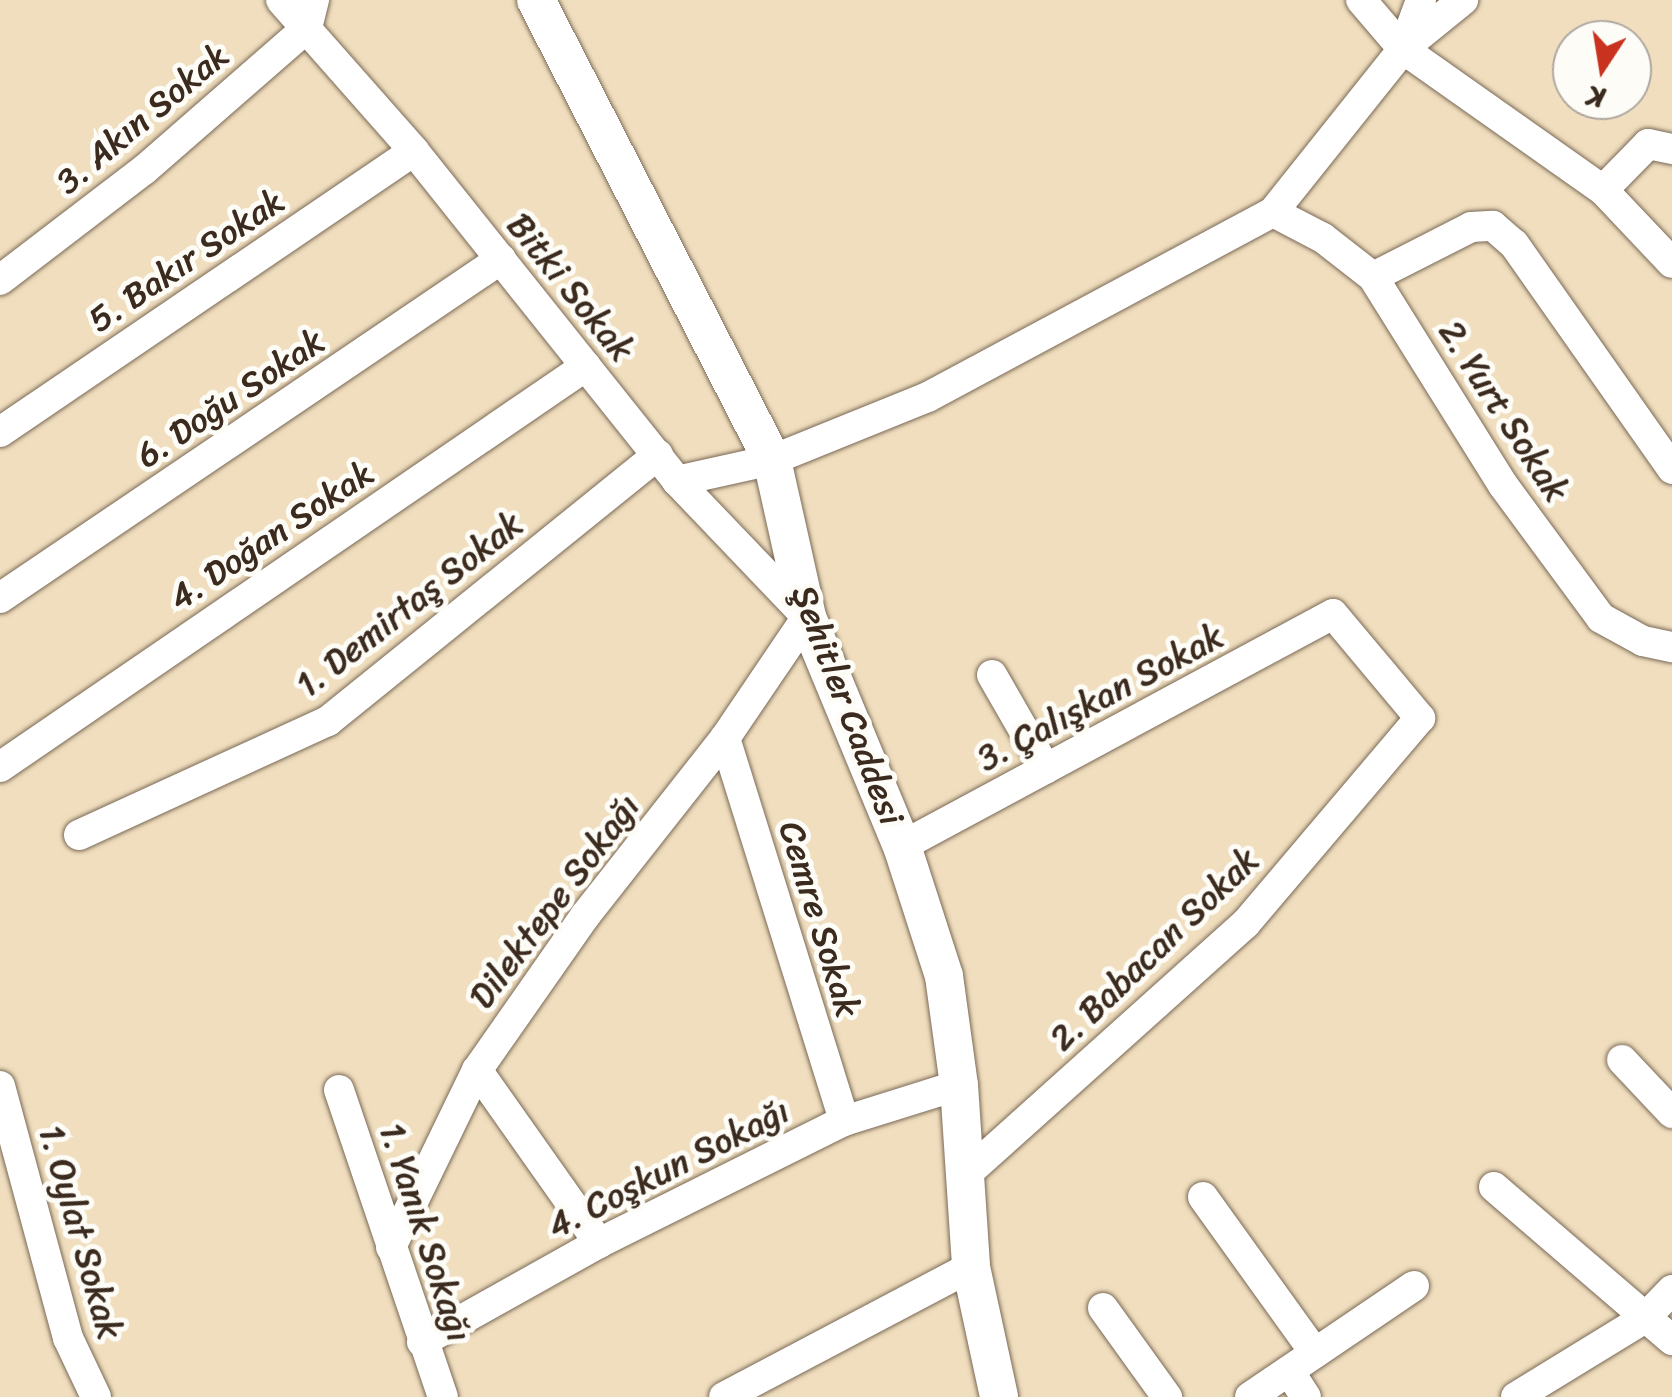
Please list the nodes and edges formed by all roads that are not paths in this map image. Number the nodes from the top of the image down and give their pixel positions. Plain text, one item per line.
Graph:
1 (281, 0) edge
2 (536, 0) edge
3 (1361, 0) edge
4 (1421, 0) edge
5 (1463, 0) edge
6 (310, 14) edge
7 (1403, 49) junction
8 (1672, 149) edge
9 (414, 151) junction
10 (1603, 190) junction
11 (1273, 212) junction
12 (501, 259) junction
13 (1672, 263) edge
14 (1373, 277) junction
15 (0, 280) edge
16 (586, 366) junction
17 (0, 432) edge
18 (658, 455) junction
19 (772, 460) junction
20 (1672, 469) edge
21 (677, 481) junction
22 (0, 598) edge
23 (1333, 614) joint
24 (806, 617) junction
25 (1672, 647) edge
26 (992, 676) dead end
27 (725, 738) junction
28 (0, 766) edge
29 (1046, 769) junction
30 (79, 835) dead end
31 (902, 846) junction
32 (1622, 1060) dead end
33 (478, 1070) junction
34 (959, 1085) junction
35 (0, 1086) edge
36 (339, 1090) dead end
37 (1672, 1112) edge
38 (844, 1121) junction
39 (965, 1175) junction
40 (1494, 1188) dead end
41 (1202, 1196) dead end
42 (599, 1243) junction
43 (391, 1247) junction
44 (970, 1267) junction
45 (1414, 1286) dead end
46 (1672, 1290) edge
47 (1103, 1308) dead end
48 (1645, 1318) junction
49 (1672, 1340) edge
50 (422, 1342) junction
51 (1315, 1353) junction
52 (1288, 1371) junction
53 (1526, 1394) edge
54 (96, 1397) edge
55 (442, 1397) edge
56 (724, 1397) edge
57 (999, 1397) edge
58 (1166, 1397) edge
59 (1250, 1397) edge
60 (1306, 1397) edge

1 - 6 street, Bitki Sokak
2 - 19 street, Şehitler Caddesi
3 - 7 street
4 - 7 street
5 - 7 street
6 - 9 street, Bitki Sokak
6 - 15 street, 3. Akın Sokak
7 - 10 street
7 - 11 street
8 - 10 street
9 - 12 street, Bitki Sokak
9 - 17 street, 5. Bakır Sokak
10 - 13 street
11 - 14 street, 2. Yurt Sokak
11 - 19 street
12 - 16 street, Bitki Sokak
12 - 22 street, 6. Doğu Sokak
14 - 20 street
14 - 25 street, 2. Yurt Sokak
16 - 18 street, Bitki Sokak
16 - 28 street, 4. Doğan Sokak
18 - 21 street, Bitki Sokak
18 - 30 street, 1. Demirtaş Sokak
19 - 21 street
19 - 24 street, Şehitler Caddesi
21 - 24 street, Bitki Sokak
23 - 29 street, 3. Çalışkan Sokak
23 - 39 street, 2. Babacan Sokak
24 - 27 street, Dilektepe Sokağı
24 - 31 street, Şehitler Caddesi
26 - 29 street
27 - 33 street, Dilektepe Sokağı
27 - 38 street, Cemre Sokak
29 - 31 street, 3. Çalışkan Sokak
31 - 34 street, Şehitler Caddesi
32 - 37 street
33 - 42 street
33 - 43 street, Dilektepe Sokağı
34 - 38 street, 4. Coşkun Sokağı
34 - 39 street, Şehitler Caddesi
35 - 54 street, 1. Oylat Sokak
36 - 43 street, 1. Yanık Sokağı
38 - 42 street, 4. Coşkun Sokağı
39 - 44 street, Şehitler Caddesi
40 - 48 street
41 - 51 street
42 - 50 street, 4. Coşkun Sokağı
43 - 50 street, 1. Yanık Sokağı
44 - 56 street
44 - 57 street, Şehitler Caddesi
45 - 51 street
46 - 48 street
47 - 58 street
48 - 49 street
48 - 53 street
50 - 55 street, 1. Yanık Sokağı
51 - 52 street
52 - 59 street
52 - 60 street

